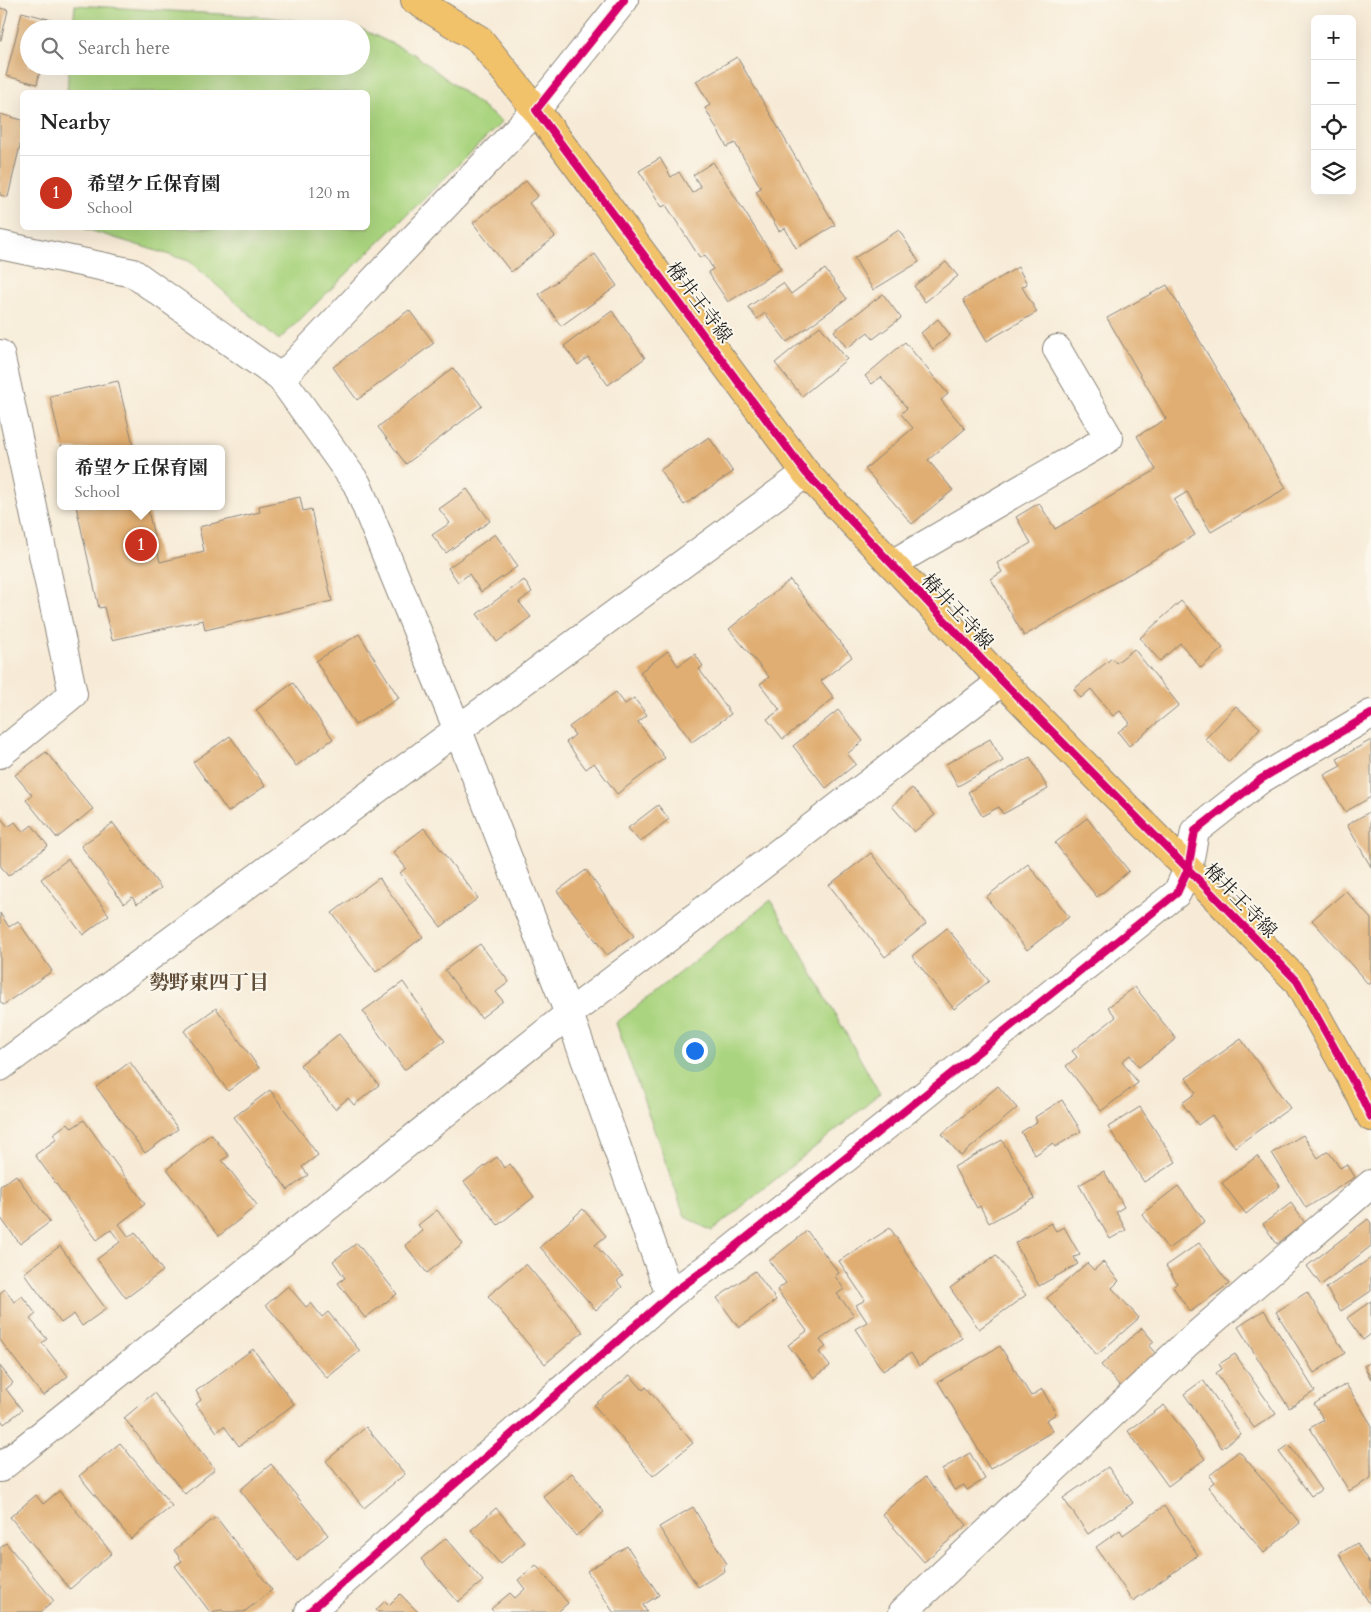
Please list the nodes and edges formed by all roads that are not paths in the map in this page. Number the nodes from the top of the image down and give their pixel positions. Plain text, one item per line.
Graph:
1 (416, 0) edge
2 (624, 0) edge
3 (536, 110) junction
4 (0, 245) edge
5 (1057, 349) dead end
6 (0, 354) edge
7 (281, 378) junction
8 (806, 473) junction
9 (892, 564) junction
10 (1002, 681) junction
11 (1371, 714) edge
12 (457, 728) junction
13 (0, 754) edge
14 (1188, 869) junction
15 (569, 1014) junction
16 (0, 1067) edge
17 (1371, 1117) edge
18 (1371, 1184) edge
19 (670, 1295) junction
20 (0, 1468) edge
21 (310, 1612) edge
22 (903, 1612) edge

1 - 3 main road, 椿井王寺線
2 - 3 street
3 - 7 street
3 - 8 main road, 椿井王寺線
4 - 7 street
5 - 9 street
6 - 13 street
7 - 12 street
8 - 9 main road, 椿井王寺線
8 - 12 street
9 - 10 main road, 椿井王寺線
10 - 14 main road, 椿井王寺線
10 - 15 street
11 - 14 street
12 - 15 street
12 - 16 street
14 - 17 main road, 椿井王寺線
14 - 19 street
15 - 19 street
15 - 20 street
18 - 22 street
19 - 21 street

